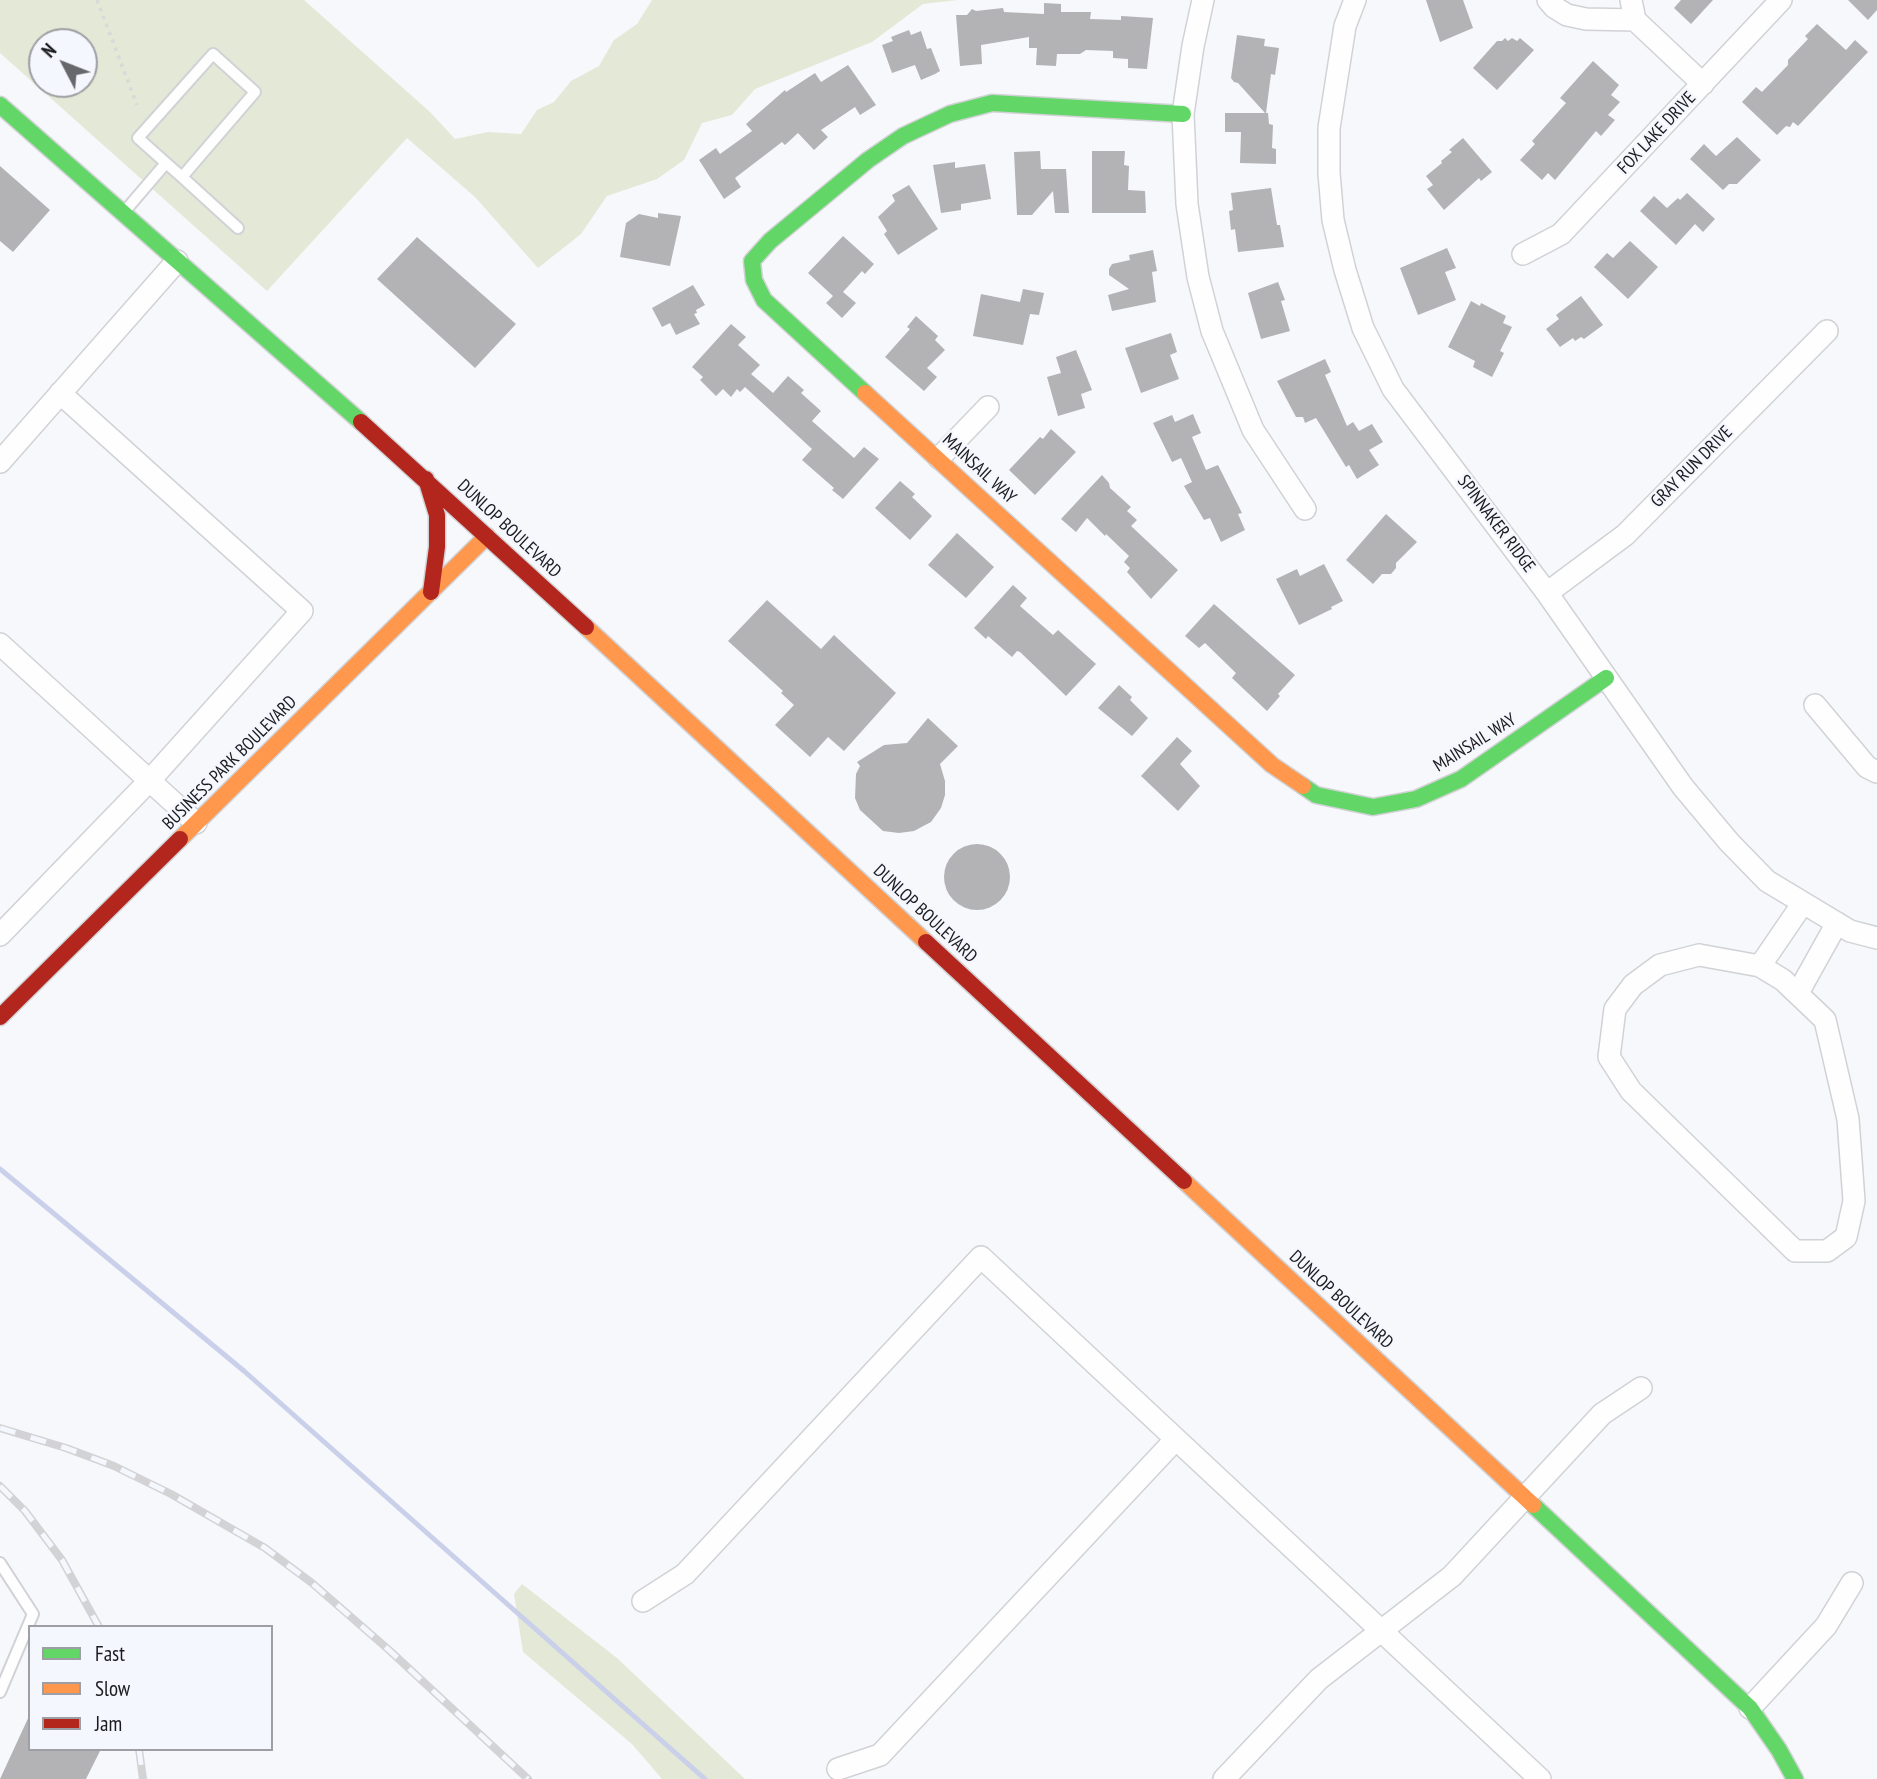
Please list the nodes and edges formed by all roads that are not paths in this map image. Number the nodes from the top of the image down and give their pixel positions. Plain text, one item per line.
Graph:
1 (1203, 0) edge
2 (1354, 0) edge
3 (1548, 0) edge
4 (1782, 0) edge
5 (1633, 10) edge
6 (1703, 84) junction
7 (0, 105) edge
8 (1183, 114) junction
9 (166, 163) junction
10 (182, 177) junction
11 (123, 213) junction
12 (238, 228) dead end
13 (1523, 254) dead end
14 (177, 261) junction
15 (1827, 331) dead end
16 (60, 393) junction
17 (988, 407) dead end
18 (939, 458) junction
19 (0, 462) edge
20 (426, 479) junction
21 (1305, 509) dead end
22 (487, 536) junction
23 (431, 593) junction
24 (1547, 593) junction
25 (0, 645) edge
26 (1606, 678) junction
27 (1815, 705) dead end
28 (1877, 772) edge
29 (151, 779) junction
30 (196, 822) junction
31 (1803, 903) junction
32 (1837, 923) junction
33 (0, 935) edge
34 (1877, 938) edge
35 (1760, 966) junction
36 (1798, 993) junction
37 (0, 1017) edge
38 (1641, 1388) dead end
39 (1175, 1439) junction
40 (1525, 1497) junction
41 (0, 1563) edge
42 (1852, 1583) dead end
43 (643, 1601) dead end
44 (28, 1625) edge
45 (28, 1626) edge
46 (1382, 1631) junction
47 (0, 1692) edge
48 (1750, 1708) junction
49 (838, 1769) dead end
50 (1224, 1779) edge
51 (1540, 1779) edge
52 (1795, 1779) edge

1 - 8 street
2 - 24 street, SPINNAKER RIDGE
3 - 5 street
4 - 6 street, FOX LAKE DRIVE
5 - 6 street
6 - 13 street, FOX LAKE DRIVE
7 - 11 street, DUNLOP BOULEVARD
8 - 18 street, MAINSAIL WAY
8 - 21 street
9 - 10 lane
9 - 10 lane
9 - 11 lane
10 - 12 lane
11 - 14 street, DUNLOP BOULEVARD
14 - 16 street
14 - 20 street, DUNLOP BOULEVARD
15 - 24 street, GRAY RUN DRIVE
16 - 19 street
16 - 29 street
17 - 18 street
18 - 26 street, MAINSAIL WAY
20 - 22 street, DUNLOP BOULEVARD
20 - 23 street
22 - 23 street, BUSINESS PARK BOULEVARD
22 - 40 street, DUNLOP BOULEVARD
23 - 30 street, BUSINESS PARK BOULEVARD
24 - 26 street, SPINNAKER RIDGE
25 - 29 street
26 - 31 street, SPINNAKER RIDGE
27 - 28 street
29 - 30 street
29 - 33 street
30 - 37 street, BUSINESS PARK BOULEVARD
31 - 32 street, SPINNAKER RIDGE
31 - 35 street
32 - 34 street, SPINNAKER RIDGE
32 - 36 street
35 - 36 street
35 - 36 street
38 - 40 street
39 - 43 street
39 - 46 street
39 - 49 street
40 - 46 street
40 - 48 street, DUNLOP BOULEVARD
41 - 44 lane
42 - 48 street
45 - 47 lane
46 - 50 street
46 - 51 street
48 - 52 street, DUNLOP BOULEVARD

